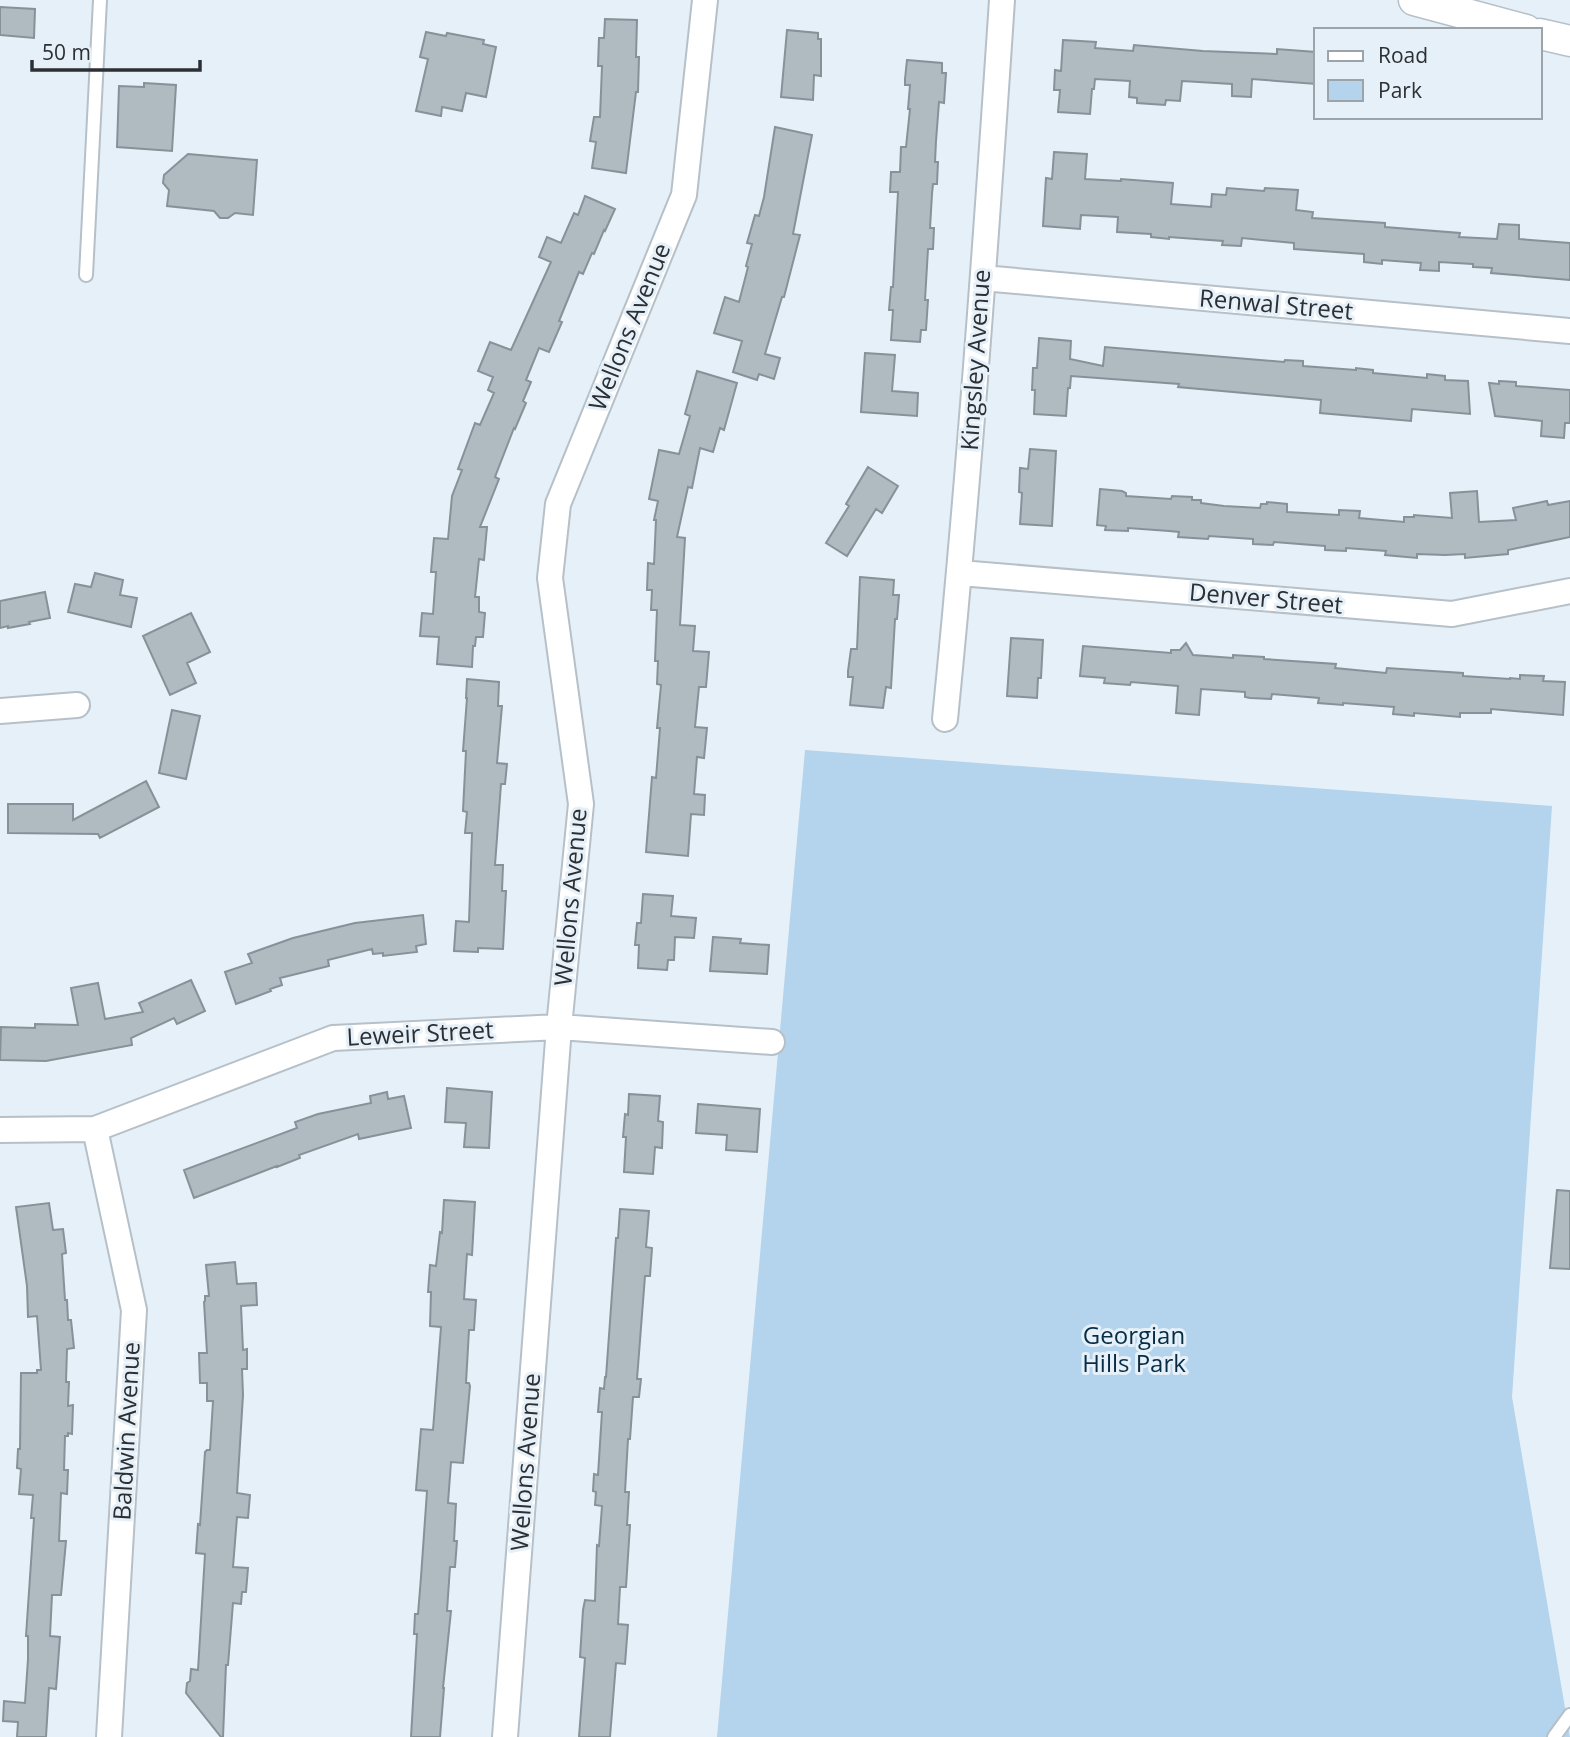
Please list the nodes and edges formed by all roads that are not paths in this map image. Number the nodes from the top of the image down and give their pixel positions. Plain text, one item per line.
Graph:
1 (100, 0) edge
2 (705, 0) edge
3 (1002, 0) edge
4 (1414, 0) edge
5 (1519, 28) edge
6 (1542, 34) edge
7 (1570, 41) edge
8 (86, 275) dead end
9 (983, 278) junction
10 (1570, 331) edge
11 (960, 573) junction
12 (1570, 591) edge
13 (77, 705) dead end
14 (0, 711) edge
15 (945, 719) dead end
16 (559, 1027) junction
17 (772, 1042) dead end
18 (95, 1129) junction
19 (0, 1130) edge
20 (1570, 1715) edge
21 (109, 1737) edge
22 (505, 1737) edge
23 (1554, 1737) edge

1 - 8 lane
2 - 16 street, Wellons Avenue
3 - 9 street, Kingsley Avenue
4 - 5 street
6 - 7 street
9 - 10 street, Renwal Street
9 - 11 street, Kingsley Avenue
11 - 12 street, Denver Street
11 - 15 street, Kingsley Avenue
13 - 14 street
16 - 17 street, Leweir Street
16 - 18 street, Leweir Street
16 - 22 street, Wellons Avenue
18 - 19 street, Leweir Street
18 - 21 street, Baldwin Avenue
20 - 23 lane

